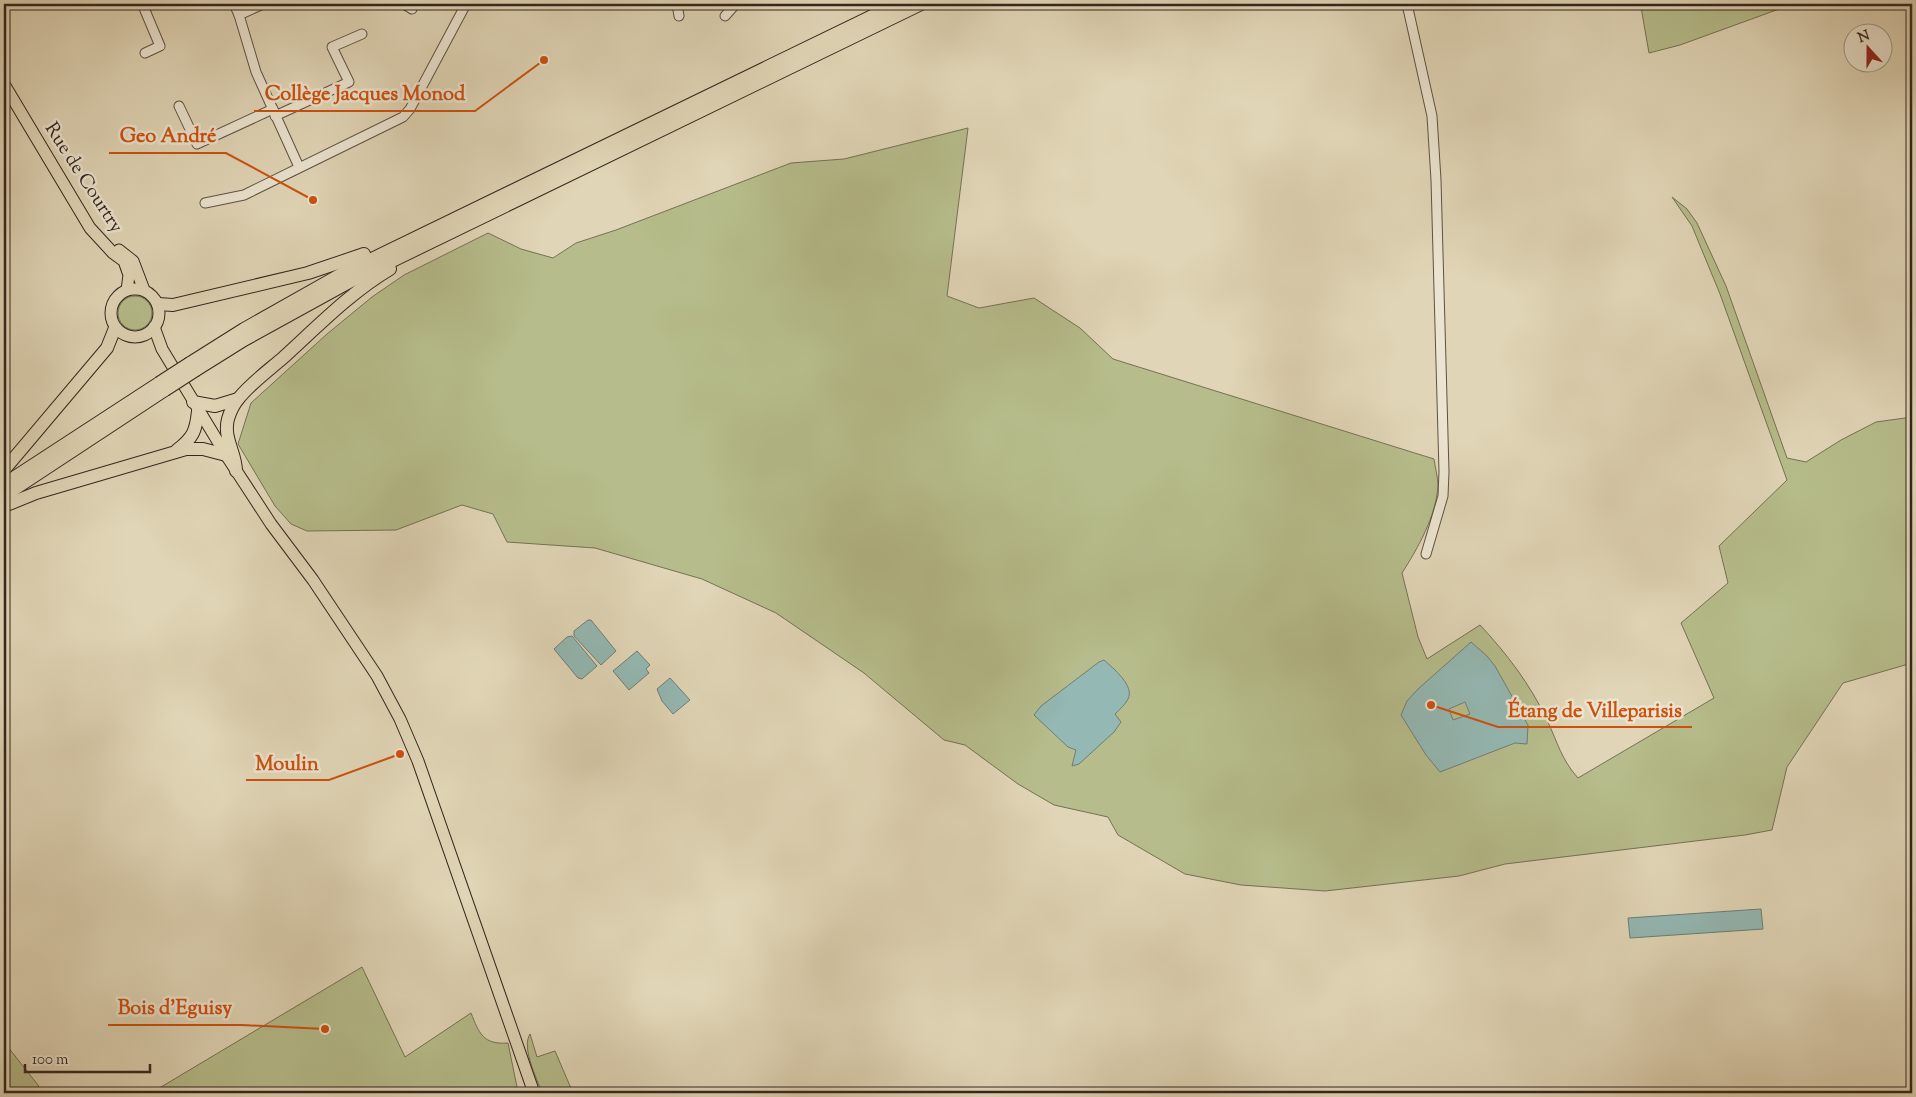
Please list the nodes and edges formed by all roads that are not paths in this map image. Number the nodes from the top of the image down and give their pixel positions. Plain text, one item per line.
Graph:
1 (152, 4) edge
2 (234, 4) edge
3 (263, 4) edge
4 (466, 4) edge
5 (678, 4) edge
6 (733, 4) edge
7 (897, 4) edge
8 (921, 4) edge
9 (1408, 6) edge
10 (240, 15) junction
11 (679, 16) dead end
12 (725, 16) dead end
13 (362, 34) dead end
14 (145, 53) dead end
15 (4, 84) edge
16 (179, 106) dead end
17 (274, 112) junction
18 (299, 167) junction
19 (205, 203) dead end
20 (433, 234) junction
21 (104, 243) junction
22 (127, 290) junction
23 (144, 290) junction
24 (158, 304) junction
25 (154, 327) junction
26 (115, 328) junction
27 (143, 336) junction
28 (162, 349) junction
29 (162, 386) junction
30 (238, 399) junction
31 (196, 406) junction
32 (175, 452) junction
33 (226, 456) junction
34 (4, 470) edge
35 (236, 470) junction
36 (4, 484) edge
37 (4, 496) edge
38 (4, 506) edge
39 (1426, 554) dead end
40 (534, 1093) edge

1 - 14 street
2 - 10 street
3 - 10 street
4 - 18 street
5 - 11 street
6 - 12 street
7 - 20 highway
8 - 20 highway
9 - 39 street
10 - 17 street
13 - 17 street
15 - 21 main road, Rue de Courtry
16 - 17 street
17 - 18 street
18 - 19 street
20 - 24 highway
20 - 29 highway, bridge
20 - 30 highway
21 - 22 main road, Rue de Courtry
21 - 23 main road
22 - 23 main road
22 - 26 main road
23 - 24 main road
24 - 25 main road
25 - 27 main road
25 - 28 main road
26 - 27 main road
26 - 34 highway
27 - 28 main road
28 - 31 main road
29 - 36 highway
29 - 37 highway
30 - 31 highway
30 - 35 highway
31 - 32 highway
31 - 33 main road
32 - 33 highway
32 - 38 highway
33 - 35 main road
35 - 40 main road

